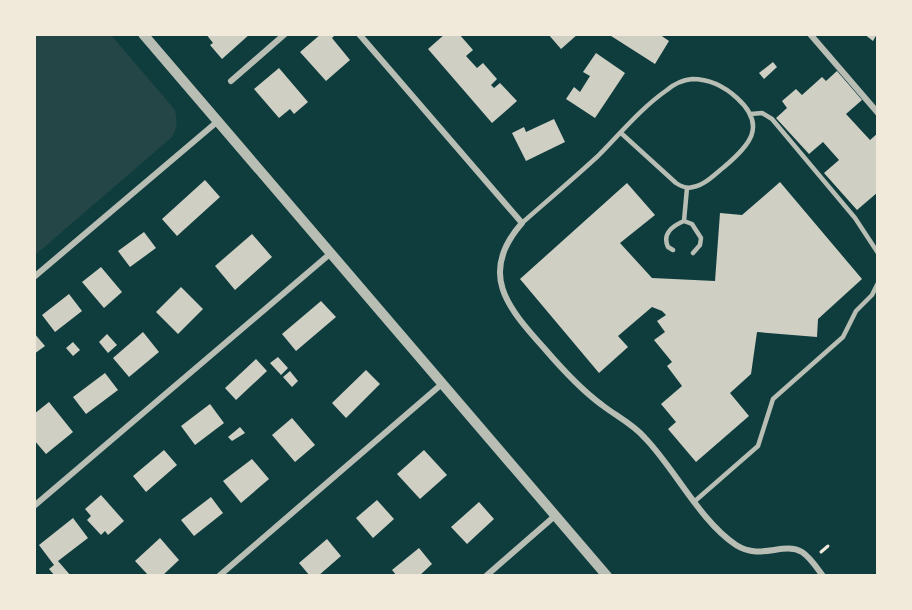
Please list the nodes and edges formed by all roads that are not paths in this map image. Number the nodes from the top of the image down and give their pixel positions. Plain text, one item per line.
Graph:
1 (143, 34) edge
2 (285, 34) edge
3 (359, 34) edge
4 (810, 34) edge
5 (231, 81) dead end
6 (878, 113) edge
7 (751, 114) junction
8 (218, 122) junction
9 (621, 133) junction
10 (687, 188) junction
11 (684, 222) junction
12 (522, 223) junction
13 (673, 250) dead end
14 (331, 252) junction
15 (693, 253) dead end
16 (878, 254) edge
17 (34, 277) edge
18 (878, 283) edge
19 (443, 383) junction
20 (695, 501) junction
21 (34, 506) edge
22 (556, 515) junction
23 (219, 576) edge
24 (486, 576) edge
25 (607, 576) edge
26 (823, 576) edge

1 - 8 street
2 - 5 street
3 - 12 street
4 - 6 street
7 - 9 lane
7 - 10 lane
7 - 16 lane
8 - 14 street
8 - 17 street
9 - 10 lane
9 - 12 lane
10 - 11 lane
11 - 13 lane
11 - 15 lane
12 - 20 street
14 - 19 street
14 - 21 street
18 - 20 lane
19 - 22 street
19 - 23 street
20 - 26 street
22 - 24 street
22 - 25 street

